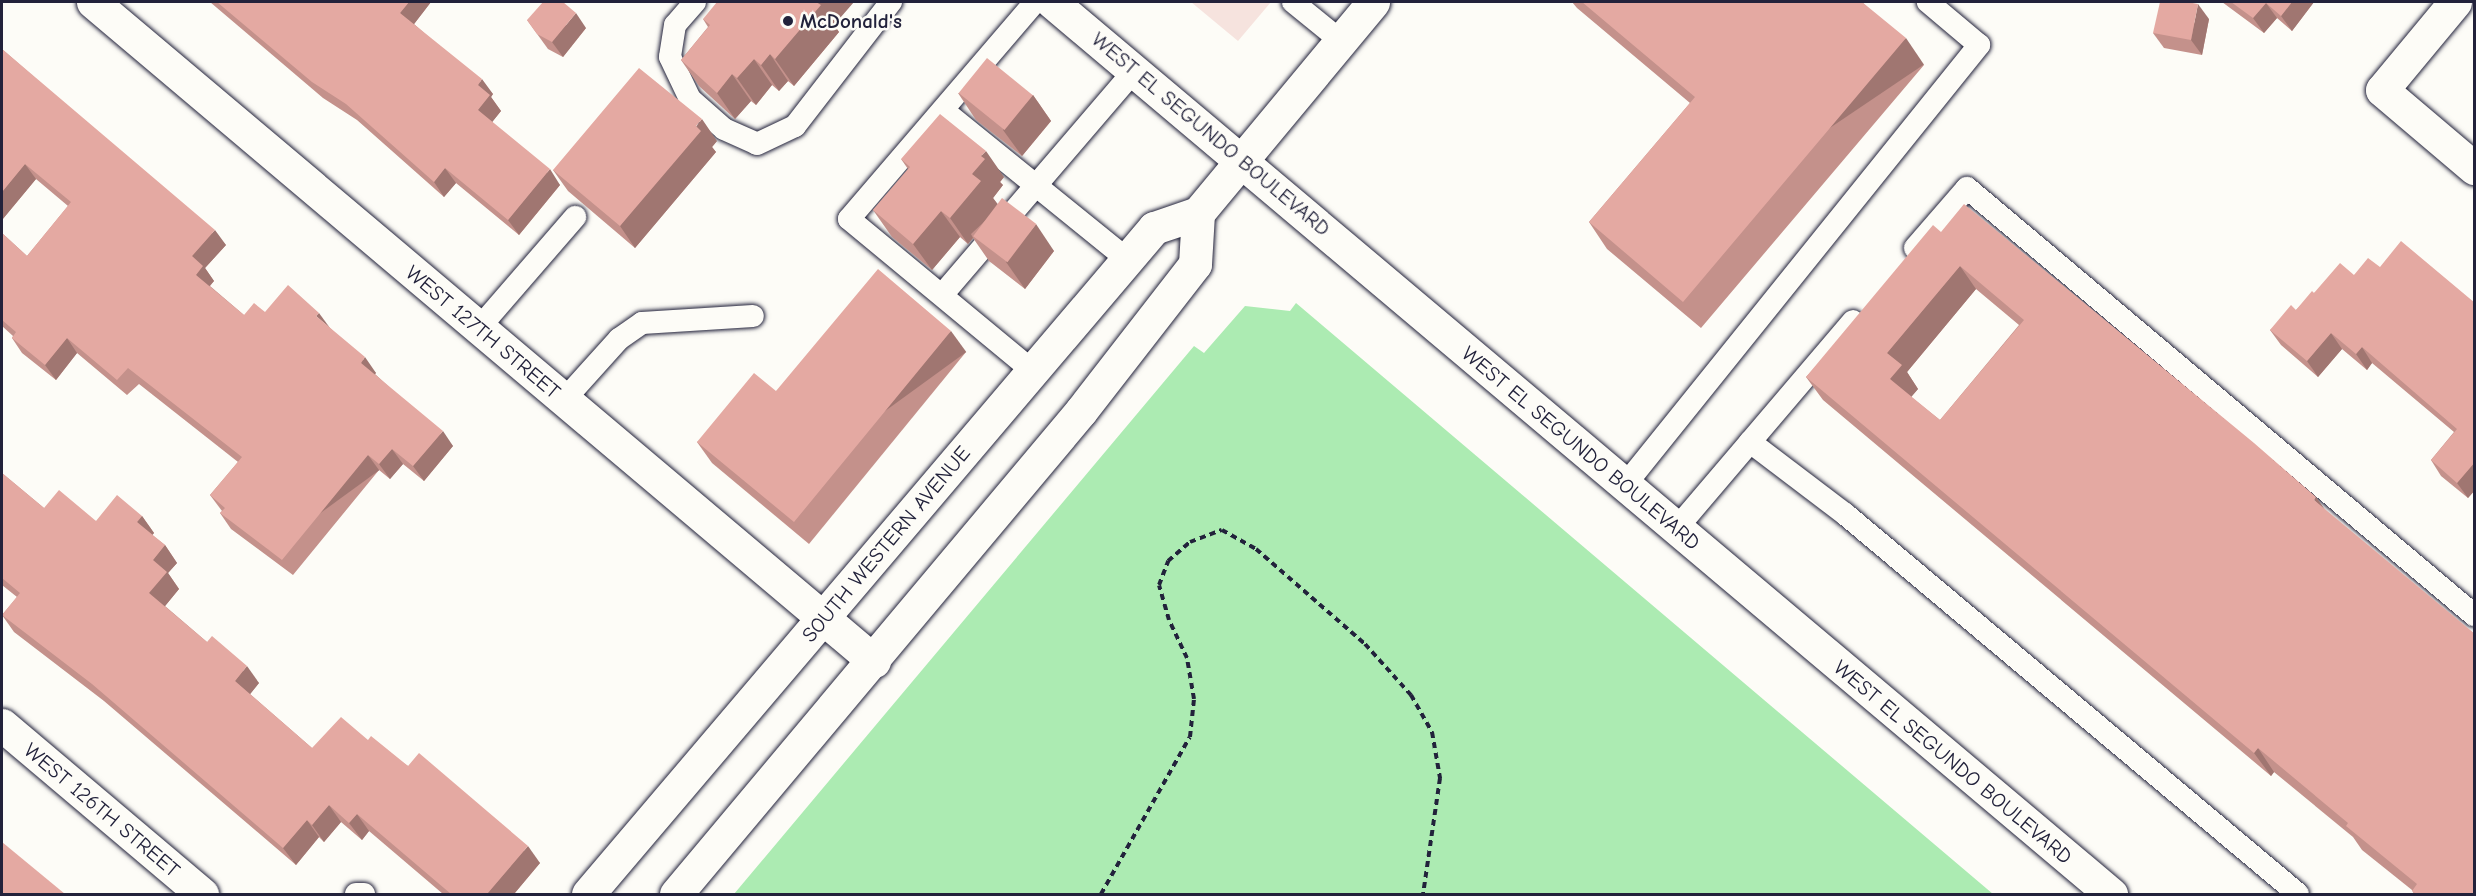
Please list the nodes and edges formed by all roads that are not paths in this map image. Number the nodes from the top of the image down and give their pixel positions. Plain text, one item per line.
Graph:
1 (93, 2) edge
2 (695, 2) edge
3 (891, 2) edge
4 (1035, 2) edge
5 (1053, 2) edge
6 (1293, 2) edge
7 (1373, 2) edge
8 (1928, 2) edge
9 (2455, 2) edge
10 (1341, 41) junction
11 (1135, 70) junction
12 (944, 111) junction
13 (1241, 159) junction
14 (2475, 168) edge
15 (1038, 188) junction
16 (1198, 213) junction
17 (574, 217) dead end
18 (1128, 260) junction
19 (1897, 270) edge
20 (942, 296) junction
21 (1866, 306) edge
22 (753, 316) dead end
23 (479, 328) junction
24 (1034, 372) junction
25 (564, 400) junction
26 (1750, 442) junction
27 (1625, 485) junction
28 (1676, 529) junction
29 (2475, 615) edge
30 (823, 618) junction
31 (874, 661) junction
32 (2, 725) edge
33 (202, 894) edge
34 (356, 894) edge
35 (364, 894) edge
36 (588, 894) edge
37 (676, 894) edge
38 (2110, 894) edge
39 (2298, 894) edge

1 - 23 main road, WEST 127TH STREET
2 - 3 lane
4 - 12 lane
5 - 11 main road, WEST EL SEGUNDO BOULEVARD
6 - 10 lane
7 - 10 main road
8 - 27 lane
9 - 14 main road
10 - 13 main road
11 - 13 main road, WEST EL SEGUNDO BOULEVARD
11 - 15 lane
12 - 15 lane
12 - 20 lane
13 - 16 main road
13 - 27 main road, WEST EL SEGUNDO BOULEVARD
15 - 18 lane
15 - 20 lane
16 - 18 main road, SOUTH WESTERN AVENUE
16 - 31 main road
17 - 23 lane
18 - 24 main road, SOUTH WESTERN AVENUE
19 - 29 lane
20 - 24 lane
21 - 26 lane
22 - 25 lane
23 - 25 main road, WEST 127TH STREET
24 - 30 main road, SOUTH WESTERN AVENUE
25 - 30 main road, WEST 127TH STREET
26 - 28 lane
26 - 39 lane
27 - 28 main road, WEST EL SEGUNDO BOULEVARD
28 - 38 main road, WEST EL SEGUNDO BOULEVARD
30 - 31 main road, WEST 127TH STREET
30 - 36 main road, SOUTH WESTERN AVENUE
31 - 37 main road
32 - 33 main road, WEST 126TH STREET
34 - 35 lane

